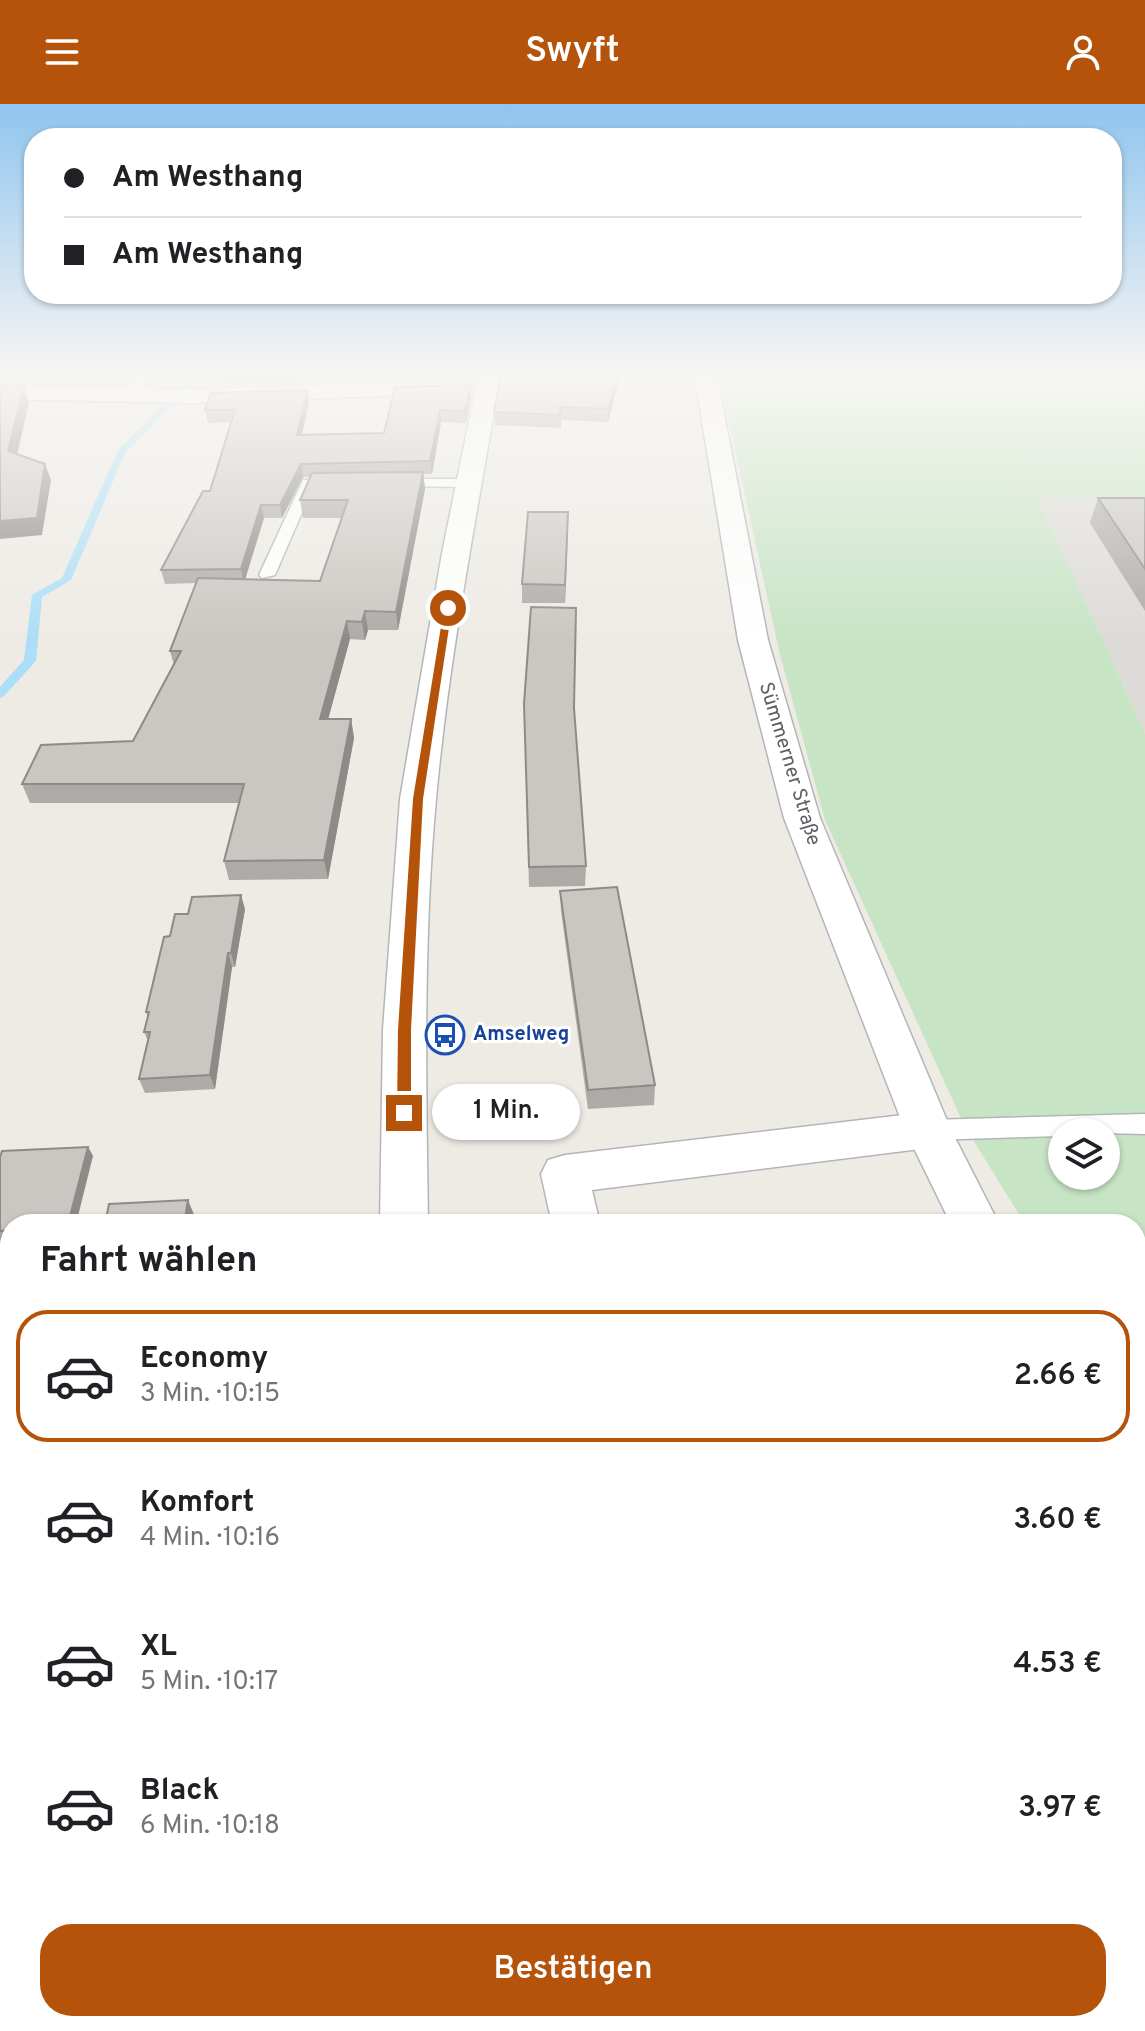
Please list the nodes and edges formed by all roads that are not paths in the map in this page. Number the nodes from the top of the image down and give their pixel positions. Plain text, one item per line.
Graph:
1 (473, 462) edge
2 (721, 462) edge
3 (352, 483) edge
4 (381, 483) edge
5 (469, 483) junction
6 (267, 575) dead end
7 (1145, 1124) edge
8 (928, 1130) junction
9 (404, 1214) edge
10 (574, 1214) edge
11 (970, 1214) edge

1 - 5 street
2 - 8 street, Sümmerner Straße
3 - 6 lane
4 - 5 lane
5 - 9 street
7 - 8 lane
8 - 10 street
8 - 11 street, Sümmerner Straße

